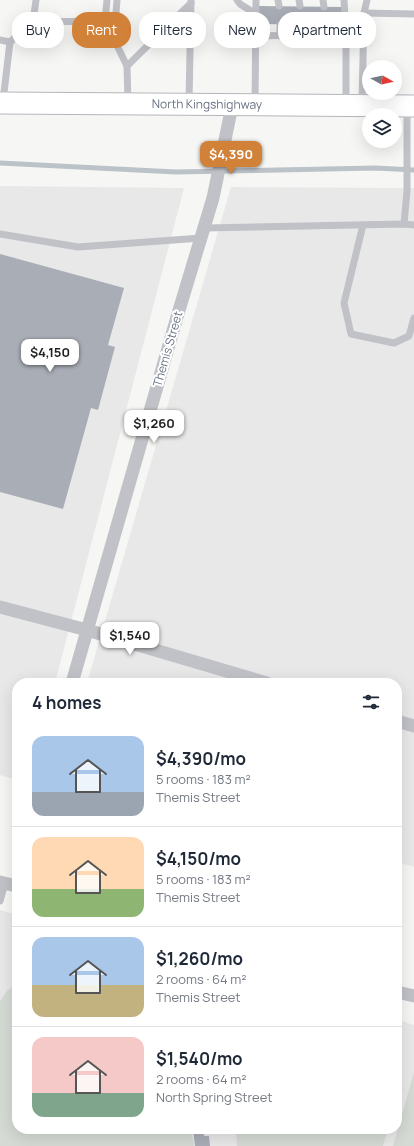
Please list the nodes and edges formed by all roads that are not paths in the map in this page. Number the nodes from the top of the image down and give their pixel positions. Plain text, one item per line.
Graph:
1 (36, 0) edge
2 (106, 0) edge
3 (117, 0) edge
4 (237, 0) edge
5 (256, 0) edge
6 (344, 0) edge
7 (367, 0) edge
8 (191, 1) edge
9 (34, 12) edge
10 (105, 12) edge
11 (116, 12) edge
12 (253, 12) edge
13 (256, 12) edge
14 (345, 12) edge
15 (364, 12) edge
16 (376, 13) edge
17 (414, 14) edge
18 (0, 40) edge
19 (10, 42) joint
20 (118, 48) edge
21 (256, 48) edge
22 (348, 48) edge
23 (360, 48) edge
24 (126, 66) junction
25 (1, 103) edge
26 (128, 105) junction
27 (188, 105) junction
28 (232, 106) junction
29 (255, 106) junction
30 (354, 106) junction
31 (410, 106) edge
32 (404, 224) junction
33 (363, 225) junction
34 (414, 225) edge
35 (202, 233) junction
36 (0, 234) edge
37 (414, 318) edge
38 (0, 607) edge
39 (87, 630) junction
40 (73, 678) edge
41 (250, 678) edge
42 (402, 722) edge
43 (414, 726) edge
44 (11, 883) edge
45 (0, 901) edge
46 (402, 993) edge
47 (414, 996) edge

1 - 9 lane
2 - 10 lane
3 - 11 lane
4 - 12 lane
5 - 13 lane
6 - 14 lane
7 - 15 lane
8 - 24 lane
8 - 27 lane
16 - 17 lane
18 - 19 lane
19 - 25 lane
20 - 24 lane
21 - 29 lane
22 - 30 lane
23 - 30 lane
24 - 26 lane
25 - 26 main road, North Kingshighway
26 - 27 main road, North Kingshighway
27 - 28 main road, North Kingshighway
28 - 29 main road, North Kingshighway
28 - 35 street, Themis Street
29 - 30 main road, North Kingshighway
30 - 31 main road, North Kingshighway
31 - 32 lane
32 - 33 lane
32 - 34 lane
33 - 35 lane
33 - 37 lane
35 - 36 lane
35 - 39 street, Themis Street
38 - 39 street
39 - 40 street, Themis Street
39 - 41 street
42 - 43 street
44 - 45 lane
46 - 47 street

